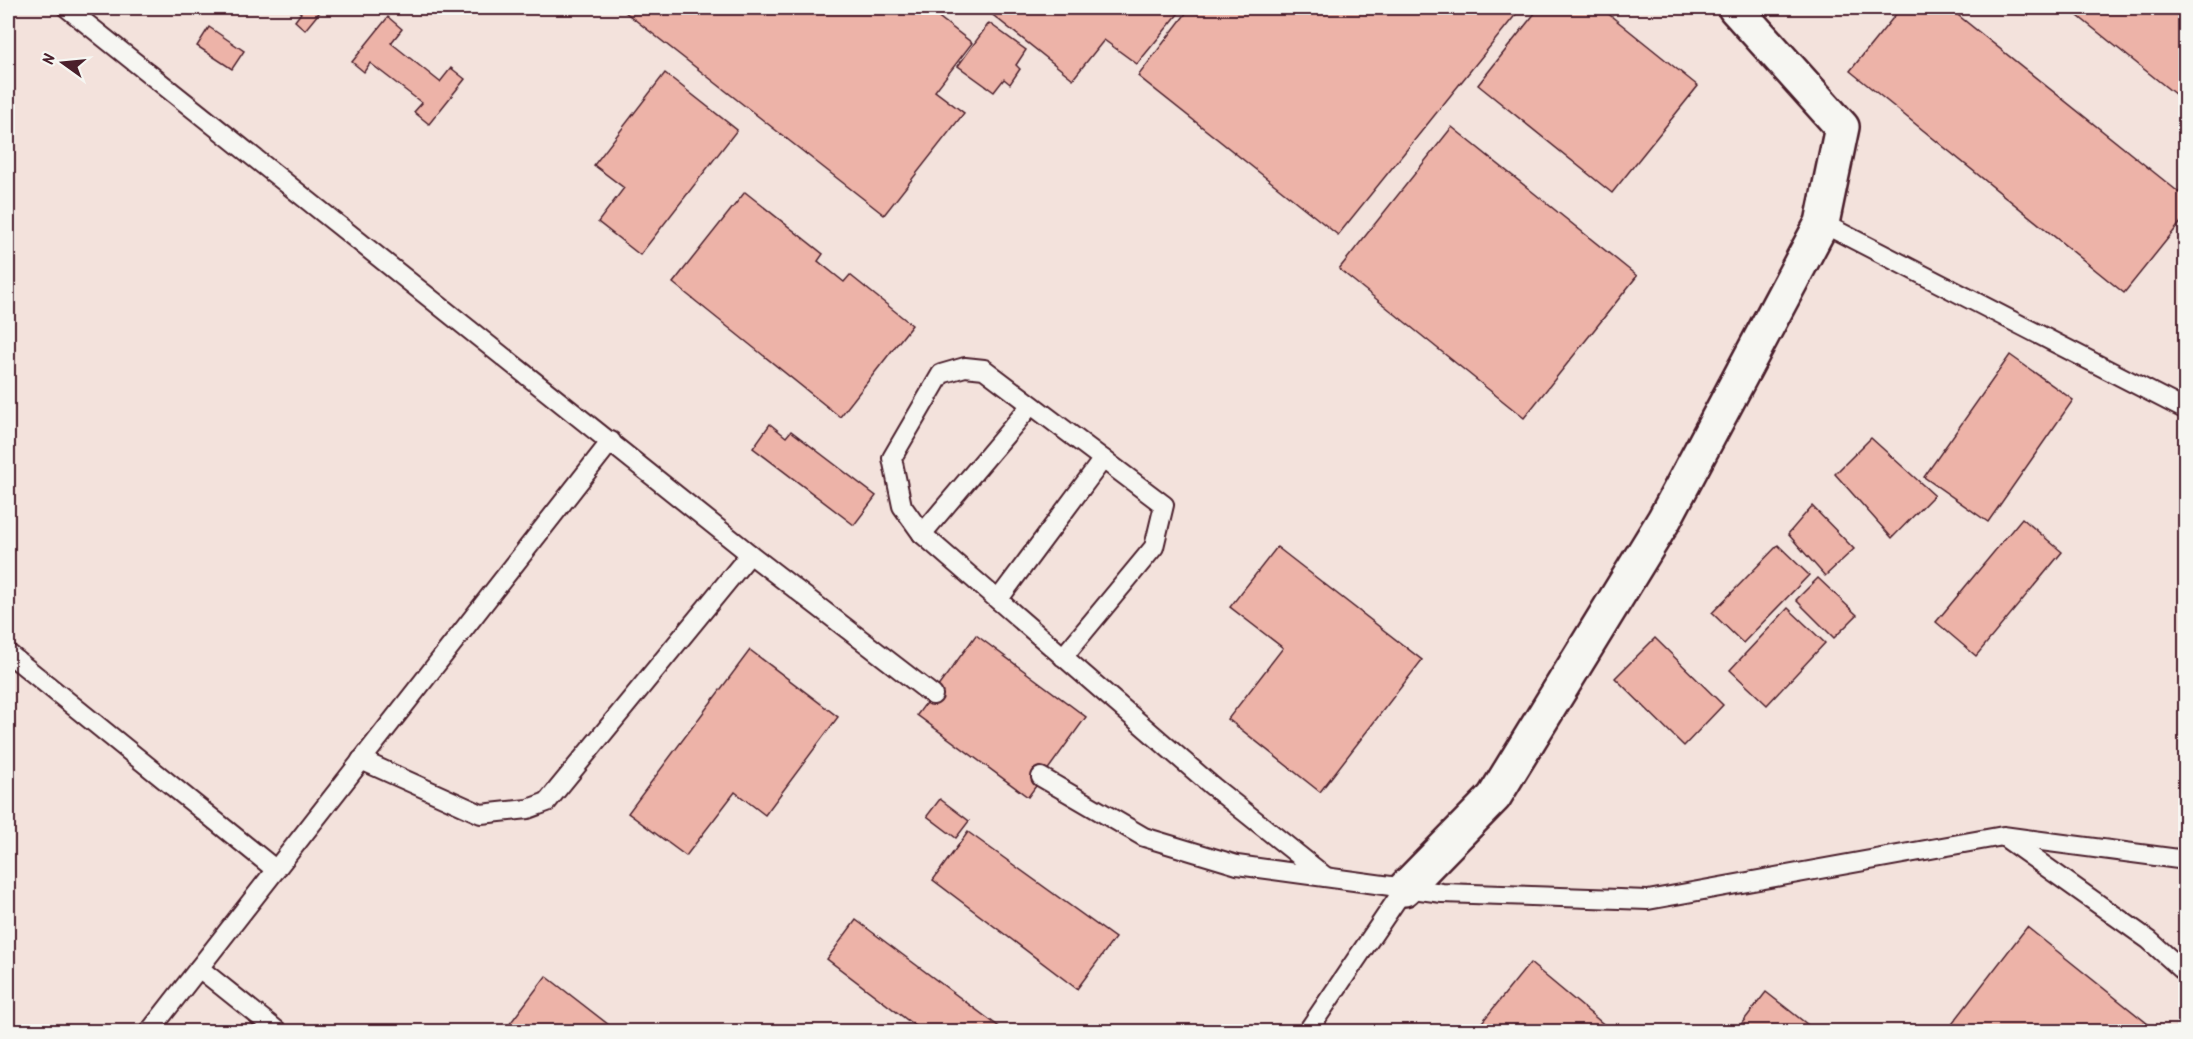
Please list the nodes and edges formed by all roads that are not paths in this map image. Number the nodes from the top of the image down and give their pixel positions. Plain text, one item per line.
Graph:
1 (67, 8) edge
2 (1734, 8) edge
3 (1822, 223) junction
4 (1031, 405) junction
5 (2186, 410) edge
6 (611, 441) junction
7 (1103, 459) junction
8 (922, 534) junction
9 (750, 554) junction
10 (999, 600) junction
11 (8, 653) edge
12 (1063, 657) junction
13 (933, 695) dead end
14 (361, 760) junction
15 (1041, 777) dead end
16 (2003, 836) junction
17 (2186, 860) edge
18 (276, 870) junction
19 (1328, 878) junction
20 (1404, 889) junction
21 (199, 968) junction
22 (2186, 973) edge
23 (149, 1032) edge
24 (279, 1032) edge
25 (1307, 1032) edge

1 - 6 lane
2 - 3 street
3 - 5 lane
3 - 20 street
4 - 7 lane
4 - 8 lane
4 - 8 lane
6 - 9 lane
6 - 14 lane
7 - 10 lane
7 - 12 lane
8 - 10 lane
9 - 13 lane
9 - 14 lane
10 - 12 lane
11 - 18 lane
12 - 19 lane
14 - 18 lane
15 - 19 lane
16 - 17 lane
16 - 20 lane
16 - 22 lane
18 - 21 lane
19 - 20 lane
20 - 25 lane
21 - 23 lane
21 - 24 lane

